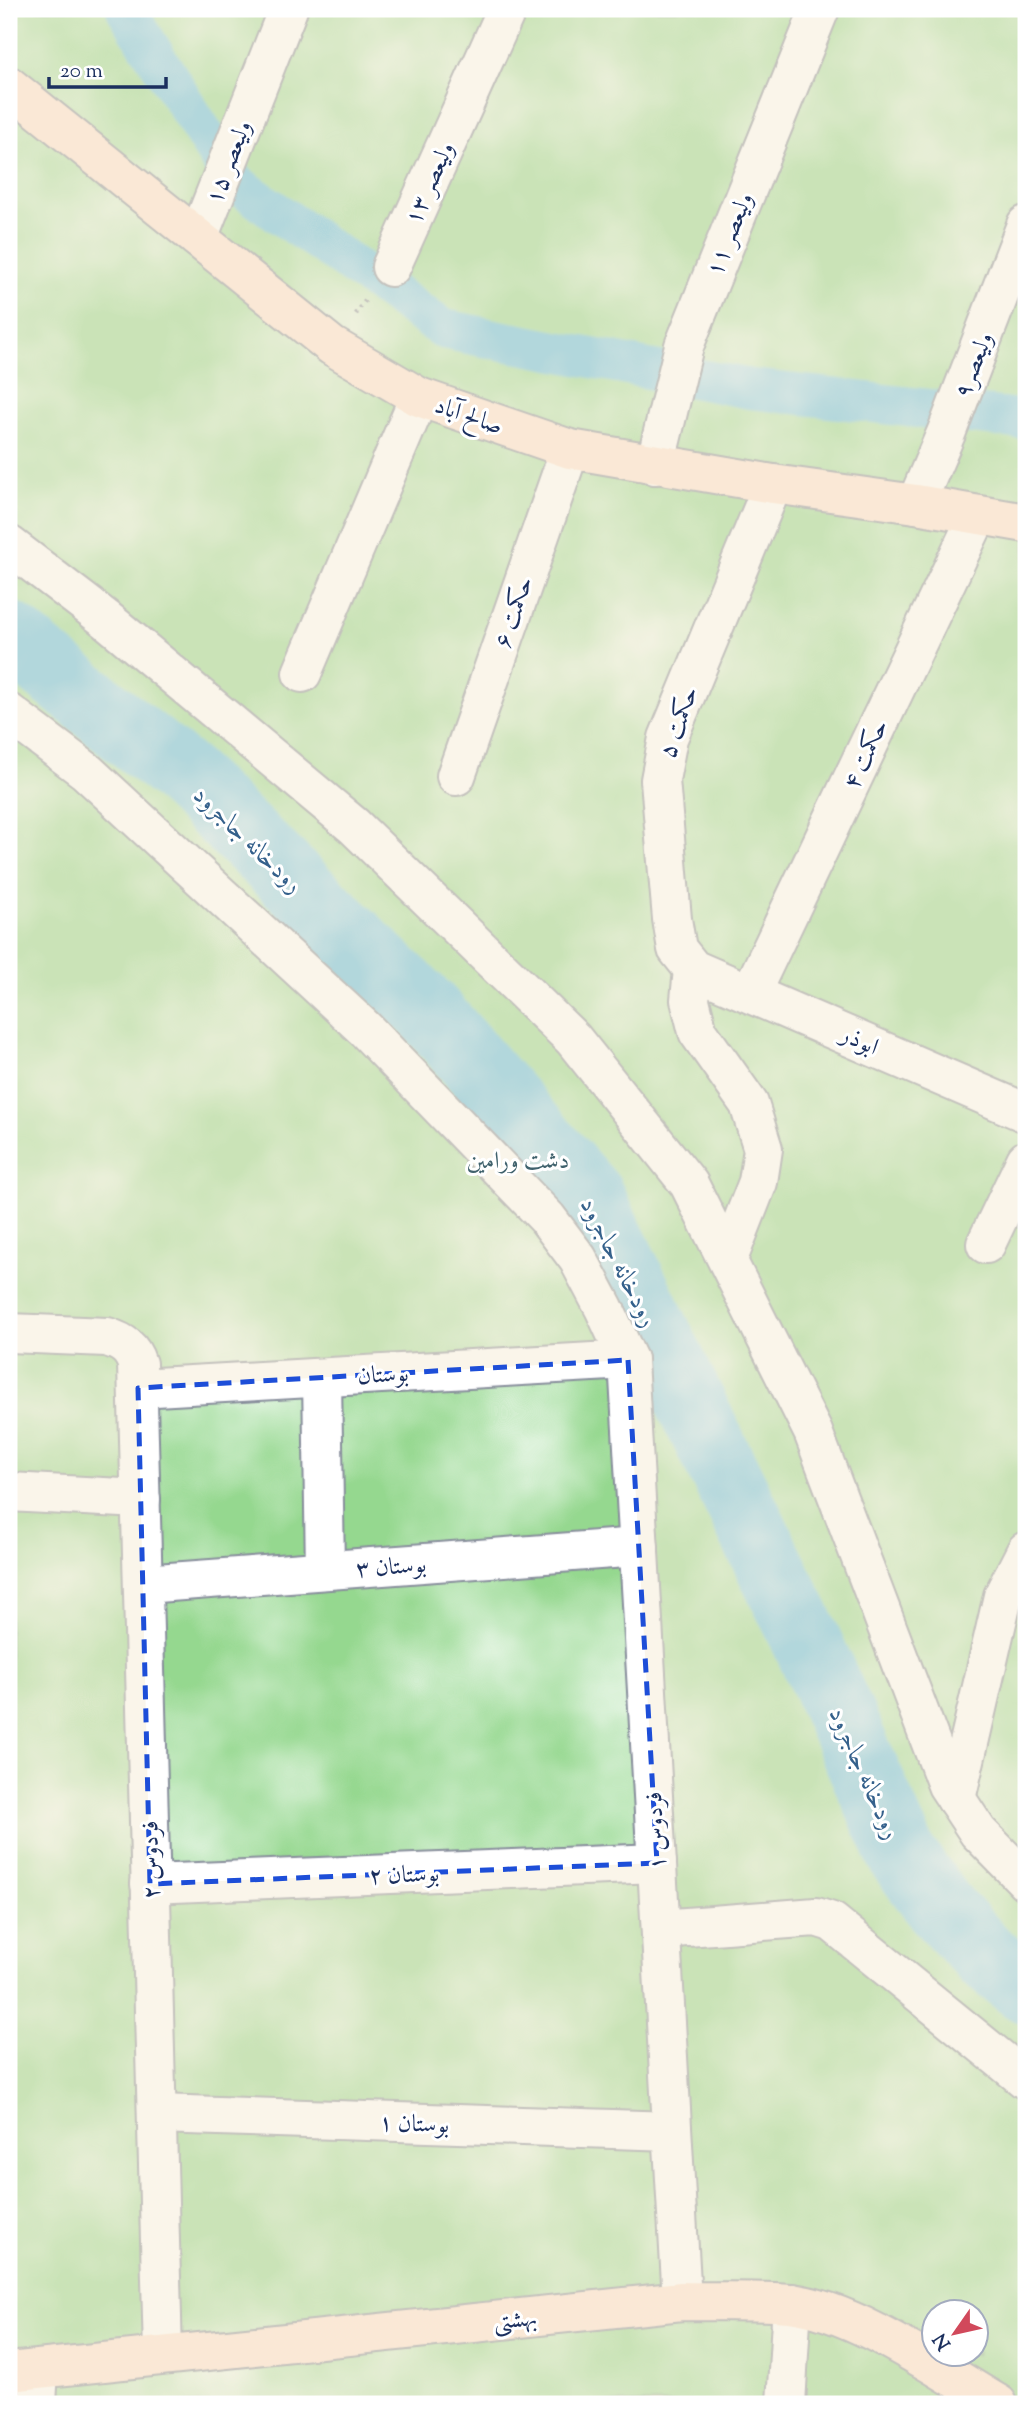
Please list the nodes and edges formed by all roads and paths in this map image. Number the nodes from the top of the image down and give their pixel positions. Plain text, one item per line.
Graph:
1 (288, 9) edge
2 (507, 9) edge
3 (820, 9) edge
4 (12, 89) edge
5 (1026, 225) edge
6 (198, 238) junction
7 (391, 267) joint
8 (332, 346) junction
9 (419, 397) junction
10 (570, 449) junction
11 (655, 465) junction
12 (773, 484) junction
13 (916, 504) junction
14 (978, 515) junction
15 (1026, 523) edge
16 (9, 545) edge
17 (302, 673) dead end
18 (9, 713) edge
19 (456, 776) dead end
20 (693, 969) junction
21 (751, 992) junction
22 (1026, 1113) edge
23 (1026, 1160) edge
24 (986, 1244) dead end
25 (728, 1259) junction
26 (9, 1333) edge
27 (628, 1360) junction
28 (137, 1376) junction
29 (322, 1378) junction
30 (9, 1492) edge
31 (141, 1499) junction
32 (639, 1547) junction
33 (1026, 1551) edge
34 (325, 1570) junction
35 (143, 1584) junction
36 (956, 1800) junction
37 (657, 1863) junction
38 (1026, 1881) edge
39 (150, 1884) junction
40 (661, 1929) junction
41 (1026, 2080) edge
42 (157, 2114) junction
43 (672, 2131) junction
44 (682, 2301) junction
45 (792, 2303) junction
46 (163, 2355) junction
47 (28, 2382) edge
48 (786, 2404) edge
49 (998, 2404) edge

1 - 6 street, ۱۵ ولیعصر
2 - 7 street, ولیعصر ۱۳
3 - 11 street, ولیعصر ۱۱
4 - 6 street, صالح آباد
5 - 13 street, ولیعصر۹
6 - 8 street, صالح آباد
7 - 8 path
8 - 9 street, صالح آباد
9 - 10 street, صالح آباد
9 - 17 street
10 - 11 street, صالح آباد
10 - 19 street, حکمت ۶
11 - 12 street, صالح آباد
12 - 13 street, صالح آباد
12 - 20 street, حکمت ۵
13 - 14 street, صالح آباد
14 - 15 street, صالح آباد
14 - 21 street, حکمت ۴
16 - 25 street
18 - 27 street
20 - 21 street, ابوذر
20 - 25 street
21 - 22 street, ابوذر
23 - 24 street
25 - 36 street
26 - 28 street
27 - 29 street, بوستان
27 - 32 street, فردوس ۱
28 - 29 street, بوستان
28 - 31 street, فردوس ۲
29 - 34 street
30 - 31 street
31 - 35 street, فردوس ۲
32 - 34 street, بوستان ۳
32 - 37 street, فردوس ۱
33 - 36 street
34 - 35 street, بوستان ۳
35 - 39 street, فردوس ۲
36 - 38 street
37 - 39 street, بوستان ۲
37 - 40 street, فردوس ۱
39 - 42 street, فردوس ۲
40 - 41 street
40 - 43 street, فردوس ۱
42 - 43 street, بوستان ۱
42 - 46 street, فردوس ۲
43 - 44 street, فردوس ۱
44 - 45 street, بهشتی
44 - 46 street, بهشتی
45 - 48 street
45 - 49 street, بهشتی
46 - 47 street, بهشتی

